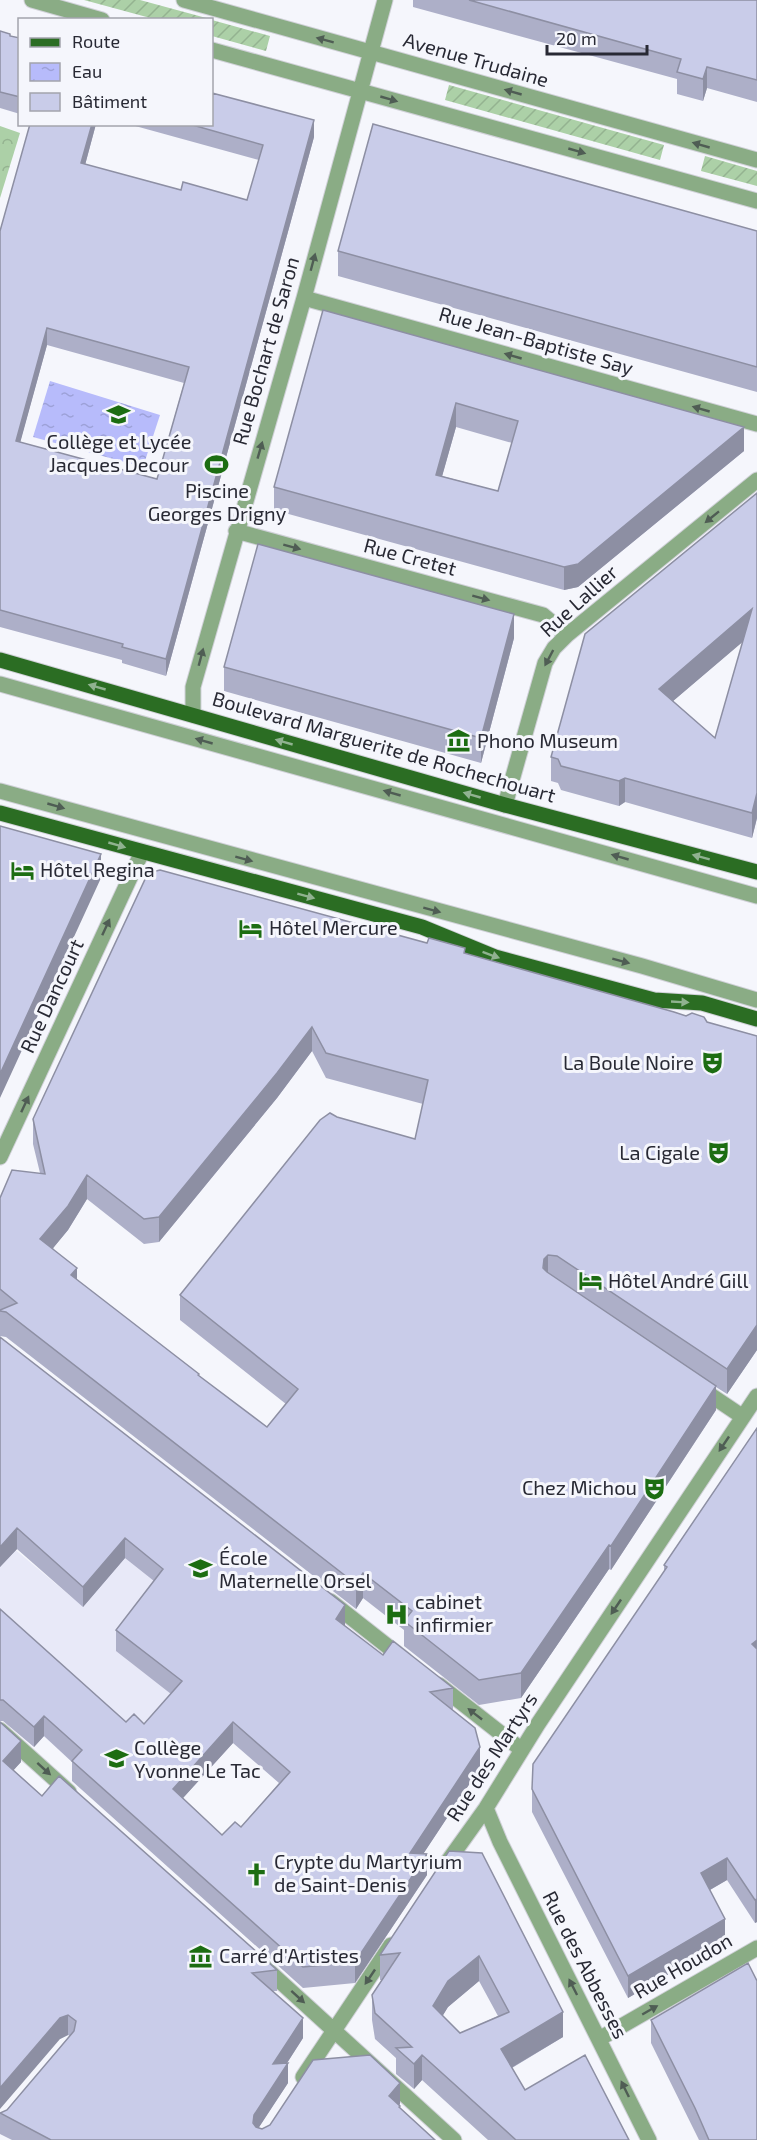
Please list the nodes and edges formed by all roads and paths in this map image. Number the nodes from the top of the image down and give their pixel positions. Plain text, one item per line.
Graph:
1 (32, 0) edge
2 (184, 0) edge
3 (385, 0) edge
4 (95, 18) edge
5 (213, 50) edge
6 (370, 52) junction
7 (360, 91) junction
8 (757, 160) edge
9 (757, 201) edge
10 (304, 298) junction
11 (757, 424) edge
12 (757, 480) edge
13 (236, 531) junction
14 (567, 635) junction
15 (0, 660) edge
16 (0, 684) edge
17 (193, 715) junction
18 (0, 791) edge
19 (506, 804) junction
20 (0, 813) edge
21 (142, 852) junction
22 (757, 872) edge
23 (757, 896) edge
24 (757, 1000) edge
25 (757, 1019) edge
26 (0, 1157) edge
27 (688, 1380) edge
28 (757, 1396) edge
29 (743, 1417) junction
30 (319, 1593) edge
31 (0, 1730) edge
32 (522, 1750) junction
33 (78, 1800) edge
34 (486, 1808) junction
35 (435, 1880) edge
36 (402, 1929) edge
37 (757, 1948) edge
38 (253, 1956) edge
39 (335, 2030) junction
40 (599, 2039) junction
41 (292, 2093) edge
42 (454, 2140) edge
43 (649, 2140) edge

1 - 4 street
6 -> 2 street, Avenue Trudaine
3 - 6 street, Rue Bochart de Saron
5 - 7 street
6 - 7 street, Rue Bochart de Saron
8 -> 6 street, Avenue Trudaine
7 -> 9 street
10 -> 7 street, Rue Bochart de Saron
11 -> 10 street, Rue Jean-Baptiste Say
13 -> 10 street, Rue Bochart de Saron
12 -> 14 street, Rue Lallier
13 -> 14 street, Rue Cretet
17 -> 13 street, Rue Bochart de Saron
14 -> 19 street, Rue Lallier
17 -> 15 main road, Boulevard Marguerite de Rochechouart
23 -> 16 street
19 -> 17 main road, Boulevard Marguerite de Rochechouart
18 -> 24 street
22 -> 19 main road, Boulevard Marguerite de Rochechouart
20 -> 21 main road
21 -> 25 main road
26 -> 21 street, Rue Dancourt
27 - 29 street
28 - 29 street, Rue des Martyrs
29 -> 32 street, Rue des Martyrs
32 -> 30 street
31 -> 33 street
32 - 34 street, Rue des Martyrs
34 - 35 street, Rue des Martyrs
40 -> 34 street, Rue des Abbesses
36 -> 39 street
40 -> 37 street, Rue Houdon
38 -> 39 street
39 - 41 street
39 - 42 street
43 -> 40 street, Rue des Abbesses

